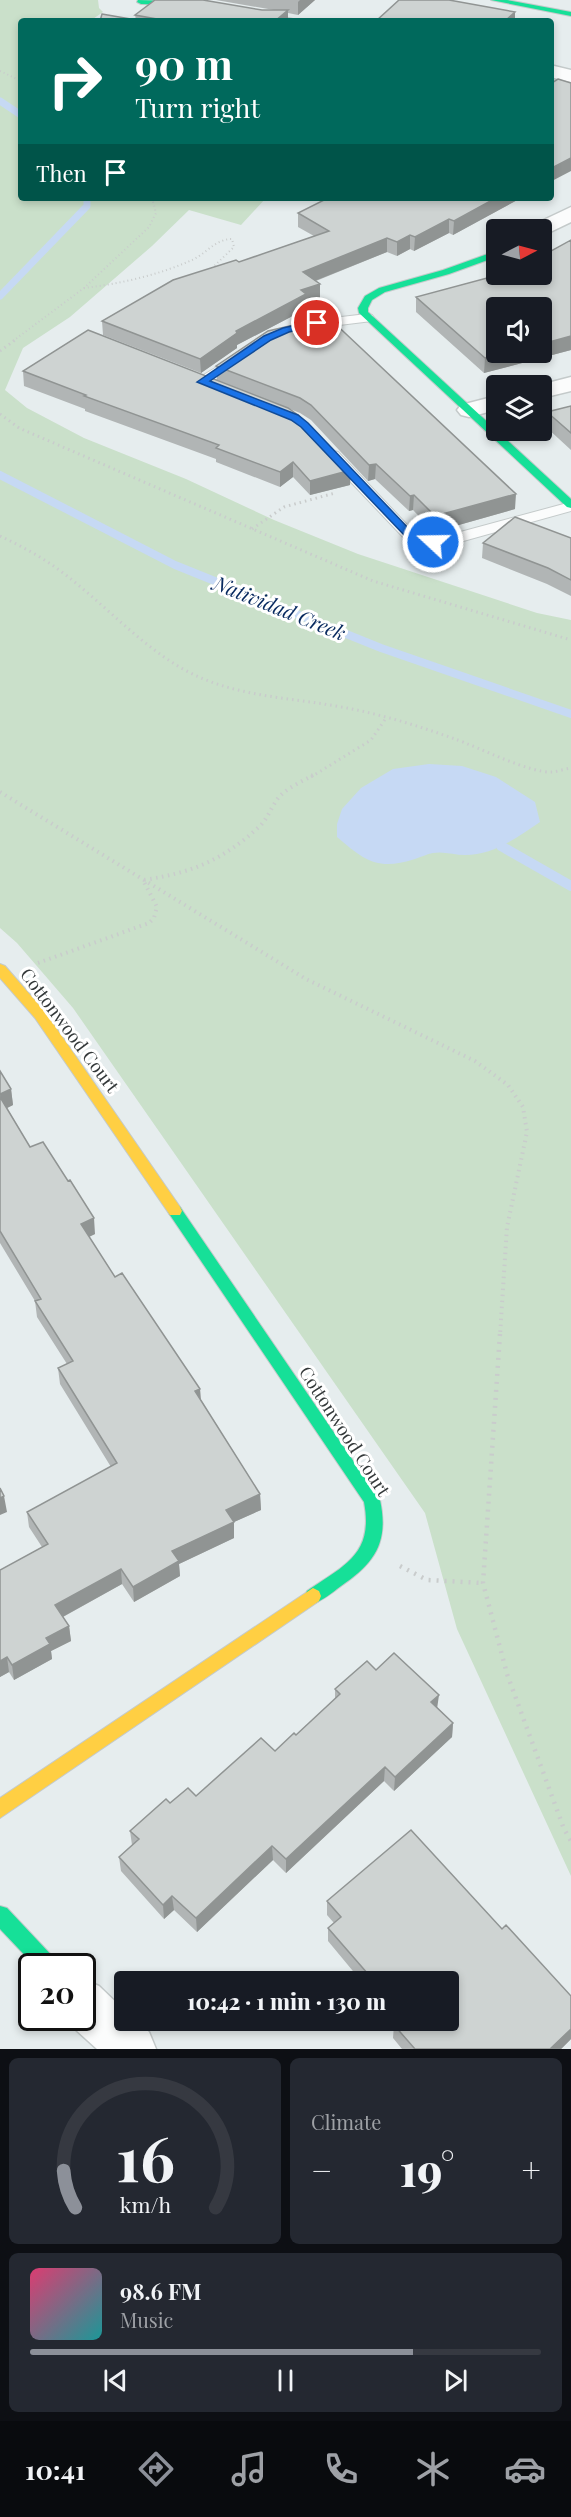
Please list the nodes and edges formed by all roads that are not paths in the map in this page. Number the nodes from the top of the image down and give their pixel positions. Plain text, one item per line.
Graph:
1 (495, 0) edge
2 (141, 2) dead end
3 (212, 7) edge
4 (235, 11) edge
5 (571, 14) edge
6 (276, 18) edge
7 (554, 72) edge
8 (571, 76) edge
9 (571, 213) edge
10 (552, 224) edge
11 (486, 258) edge
12 (367, 318) junction
13 (296, 328) edge
14 (249, 350) edge
15 (571, 384) edge
16 (552, 389) edge
17 (225, 390) edge
18 (486, 406) edge
19 (469, 410) junction
20 (321, 442) edge
21 (571, 506) edge
22 (3, 972) edge
23 (0, 1809) edge
24 (0, 1915) edge
25 (36, 1953) edge
26 (96, 2016) edge
27 (132, 2049) edge

1 - 5 street
2 - 3 street
4 - 6 street
7 - 8 street
9 - 10 street
11 - 12 street
12 - 13 lane
12 - 19 street
14 - 17 lane
15 - 16 street
18 - 19 street
19 - 21 street
20 - 21 lane
22 - 23 street, Cottonwood Court
24 - 25 street
26 - 27 street

